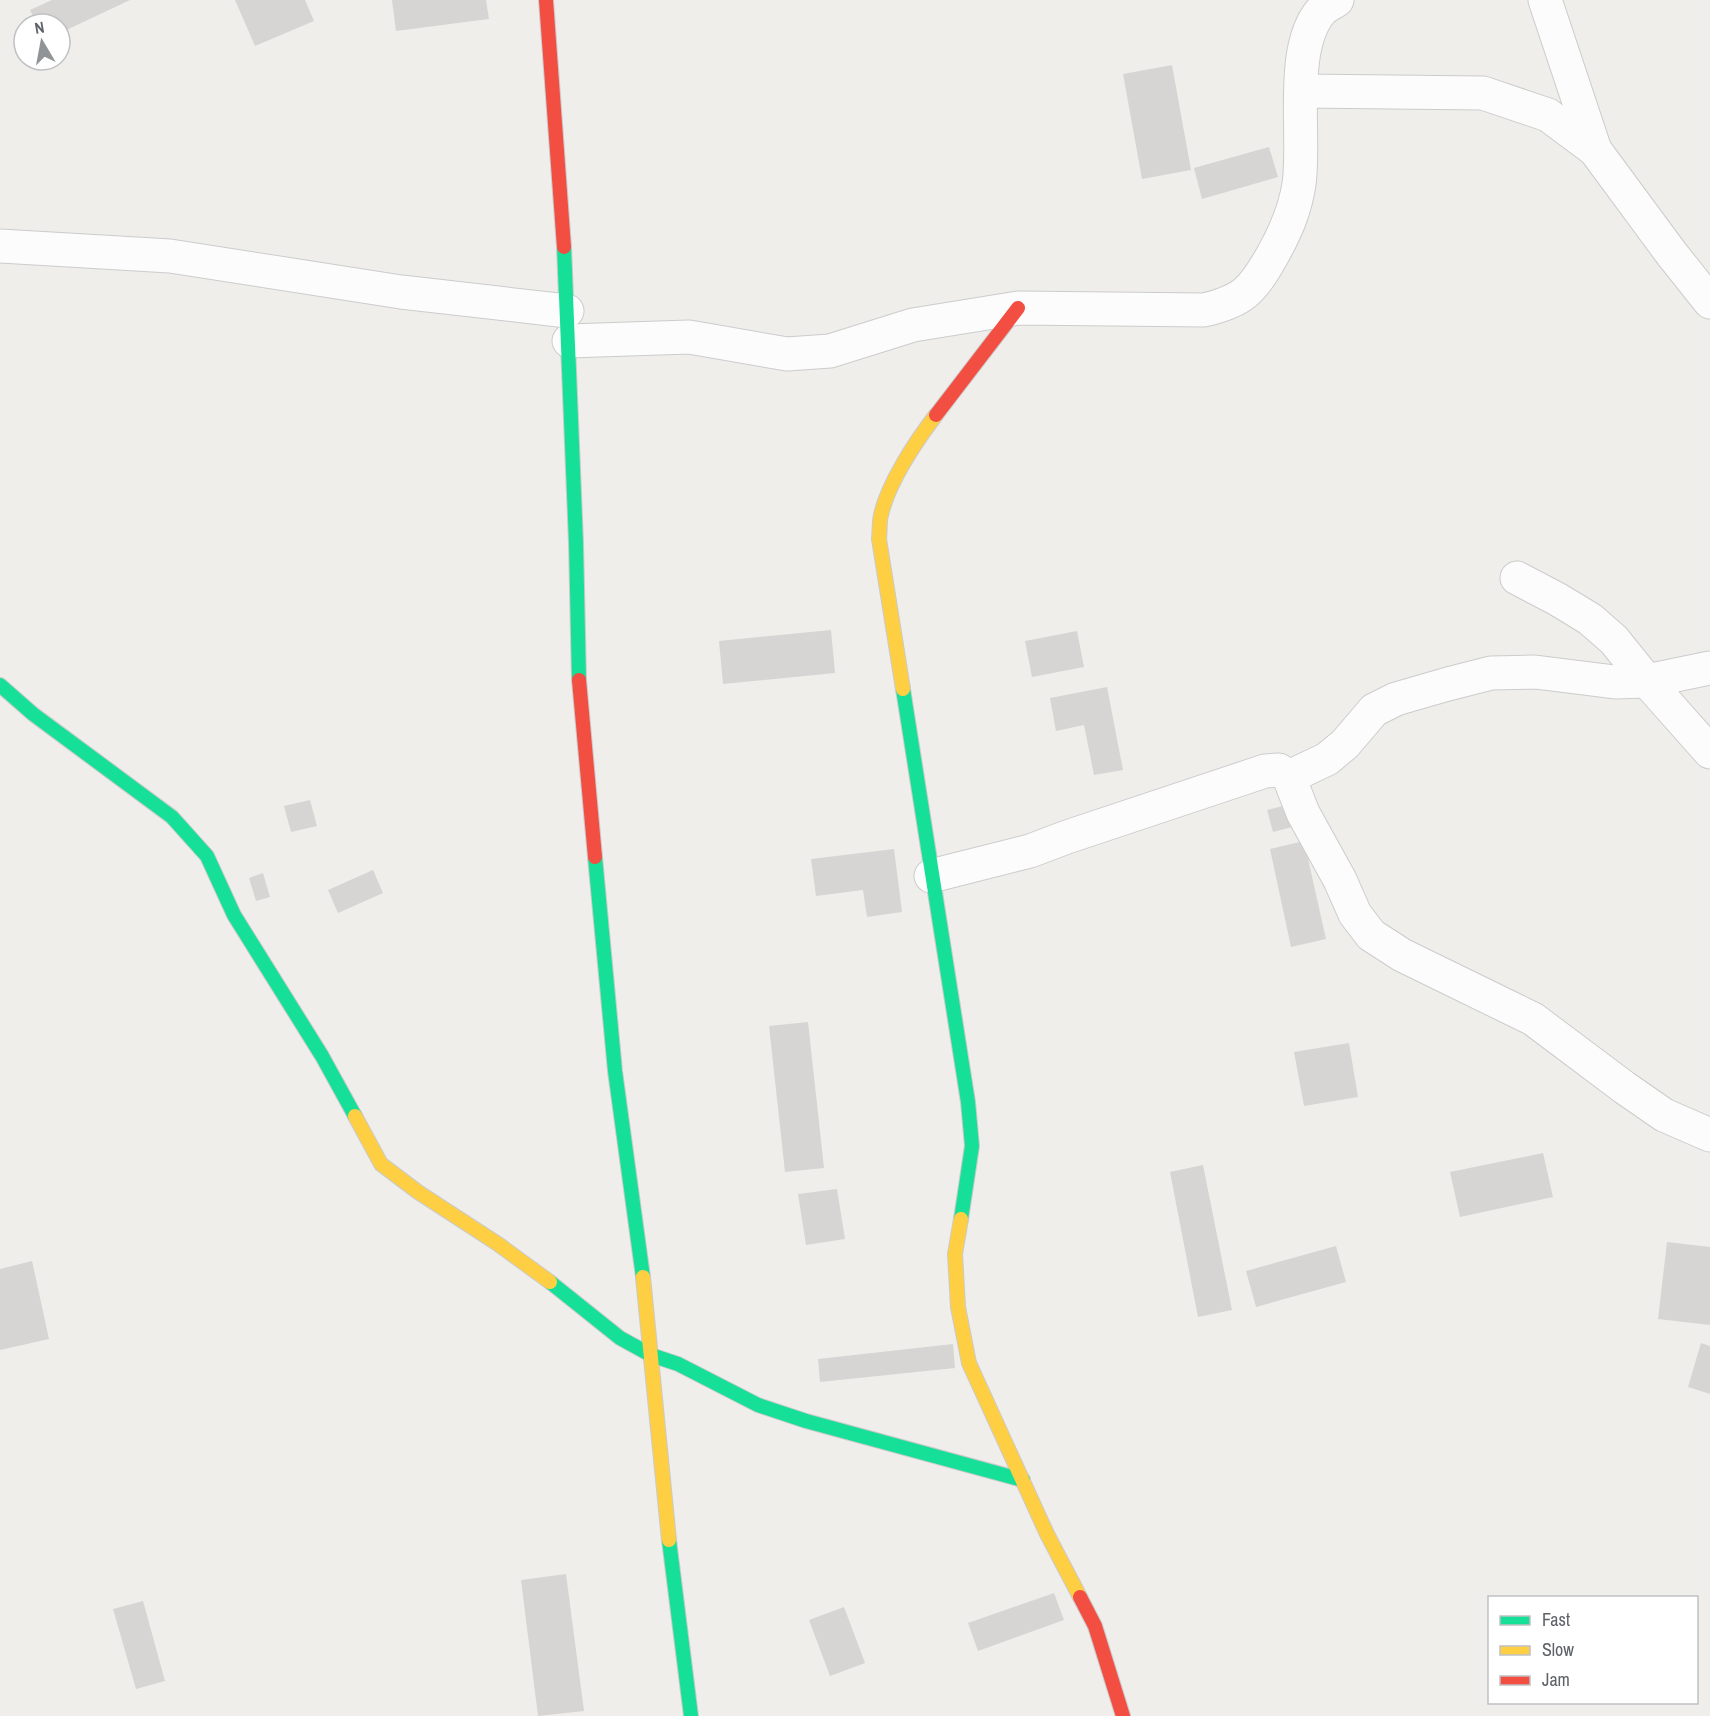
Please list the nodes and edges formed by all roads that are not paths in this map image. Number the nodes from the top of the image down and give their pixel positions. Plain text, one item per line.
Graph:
1 (546, 0) edge
2 (1337, 0) edge
3 (1545, 0) edge
4 (1302, 91) junction
5 (1595, 150) junction
6 (0, 246) edge
7 (1710, 302) edge
8 (1018, 308) junction
9 (568, 326) junction
10 (1518, 578) dead end
11 (1710, 668) edge
12 (1647, 681) junction
13 (0, 685) edge
14 (1710, 752) edge
15 (1290, 777) junction
16 (931, 876) junction
17 (1710, 1135) edge
18 (651, 1354) junction
19 (1023, 1480) junction
20 (692, 1716) edge
21 (1123, 1716) edge

1 - 9 street
2 - 4 street
3 - 5 street
4 - 5 street
4 - 8 street
5 - 7 street
6 - 9 street
8 - 9 street
8 - 16 street
9 - 18 street
10 - 12 street
11 - 12 street
12 - 14 street
12 - 15 street
13 - 18 street
15 - 16 street
15 - 17 street
16 - 19 street
18 - 19 street
18 - 20 street
19 - 21 street

